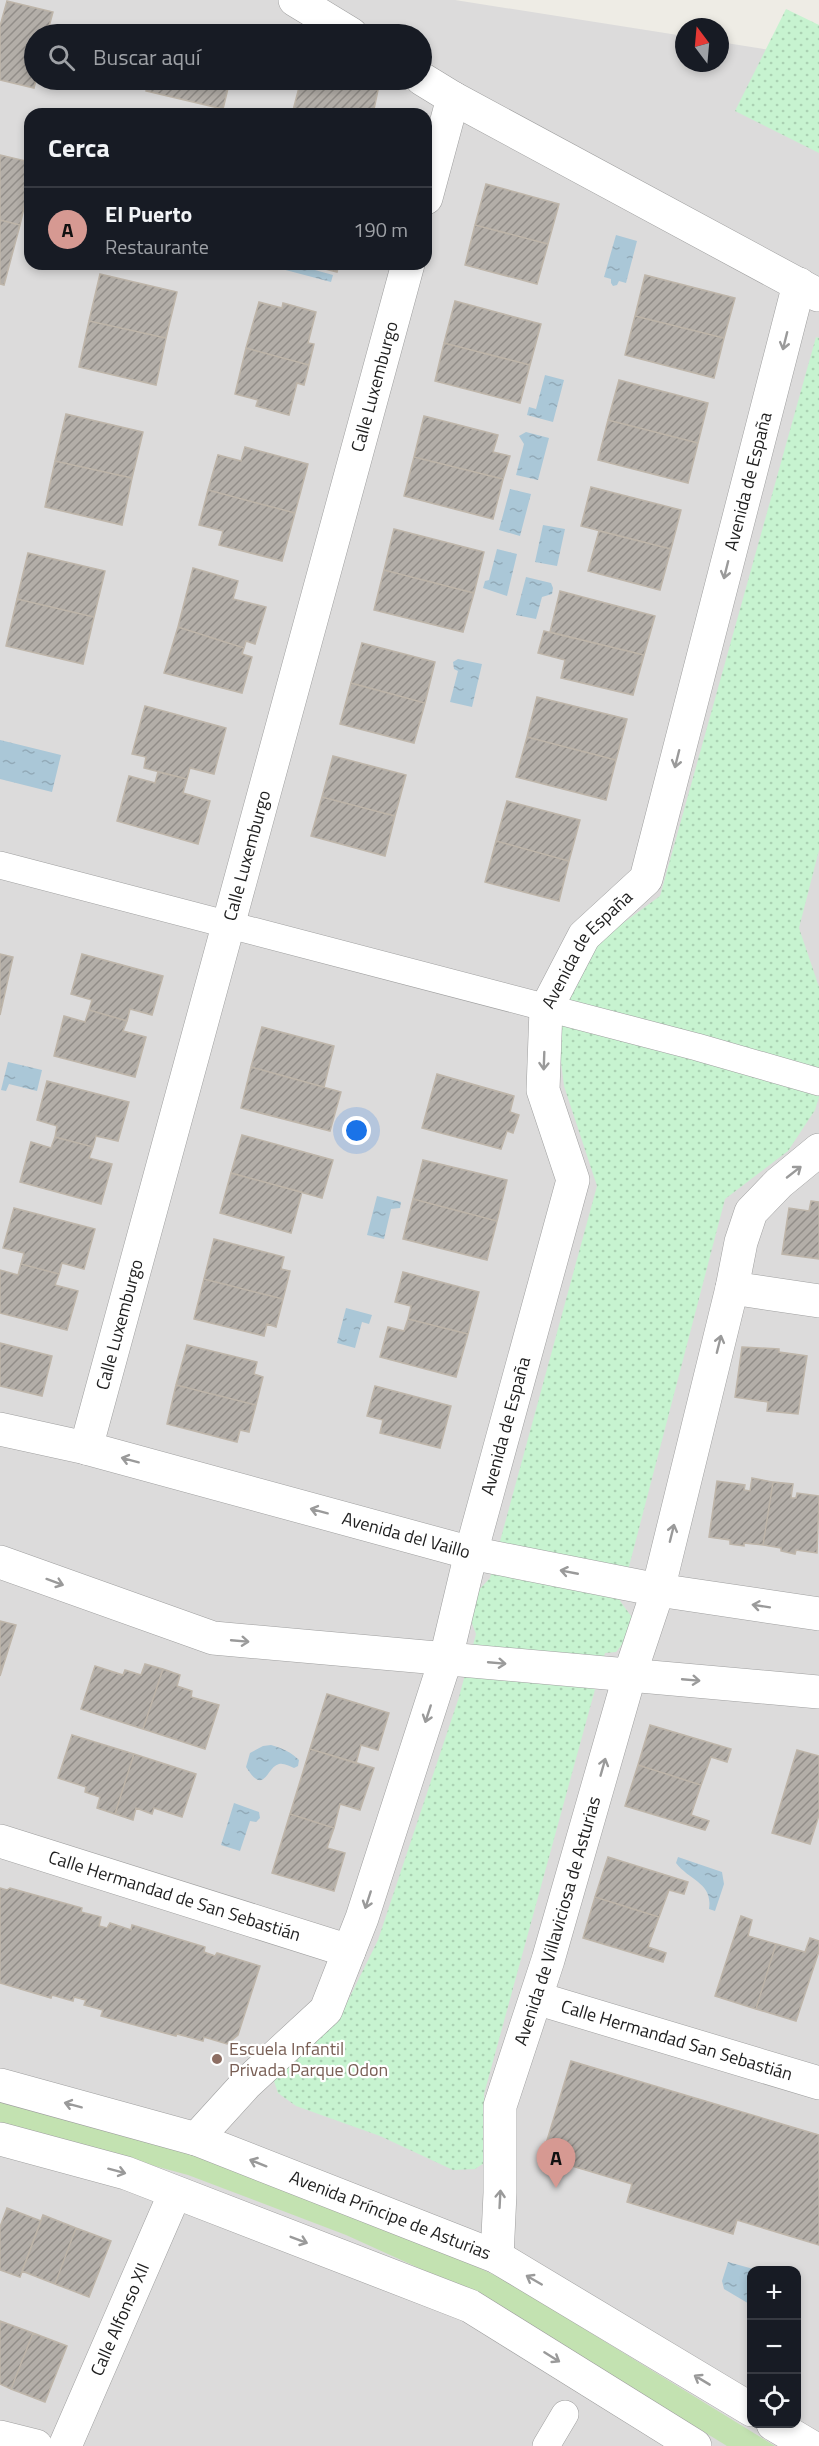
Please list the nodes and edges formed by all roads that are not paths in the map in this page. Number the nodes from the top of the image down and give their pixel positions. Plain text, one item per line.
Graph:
1 (296, 0) edge
2 (335, 24) edge
3 (432, 85) edge
4 (453, 98) junction
5 (432, 176) edge
6 (406, 270) edge
7 (809, 290) edge
8 (0, 865) edge
9 (228, 925) junction
10 (546, 1009) junction
11 (819, 1082) edge
12 (819, 1149) edge
13 (732, 1288) junction
14 (819, 1301) edge
15 (0, 1429) edge
16 (86, 1448) junction
17 (471, 1553) junction
18 (0, 1562) edge
19 (658, 1590) junction
20 (819, 1614) edge
21 (446, 1658) junction
22 (630, 1674) junction
23 (819, 1692) edge
24 (0, 1841) edge
25 (349, 1951) junction
26 (536, 1998) junction
27 (819, 2083) edge
28 (0, 2085) edge
29 (0, 2139) edge
30 (196, 2139) junction
31 (175, 2193) junction
32 (497, 2257) junction
33 (747, 2407) edge
34 (565, 2414) dead end
35 (780, 2428) edge
36 (0, 2437) edge
37 (36, 2446) edge
38 (65, 2446) edge
39 (546, 2446) edge
40 (695, 2446) edge
41 (810, 2446) edge

1 - 2 street
3 - 4 street
4 - 5 street
4 - 7 street
6 - 9 street, Calle Luxemburgo
7 -> 10 street, Avenida de España
8 - 9 street
9 - 10 street
9 - 16 street, Calle Luxemburgo
10 - 11 street
10 -> 17 street, Avenida de España
13 -> 12 street
13 - 14 street
19 -> 13 street
15 - 16 street, Avenida del Vaillo
17 -> 16 street, Avenida del Vaillo
19 -> 17 street, Avenida del Vaillo
17 - 21 street, Avenida de España
18 -> 21 street
20 -> 19 street, Avenida del Vaillo
19 - 22 street, Avenida de Villaviciosa de Asturias
21 -> 22 street
21 -> 25 street
22 -> 23 street
26 -> 22 street, Avenida de Villaviciosa de Asturias
24 - 25 street, Calle Hermandad de San Sebastián
25 - 30 street
26 - 27 street, Calle Hermandad San Sebastián
32 -> 26 street, Avenida de Villaviciosa de Asturias
30 -> 28 street, Avenida Príncipe de Asturias
29 -> 31 street
32 -> 30 street, Avenida Príncipe de Asturias
31 - 38 street, Calle Alfonso XII
31 -> 40 street
33 -> 32 street, Avenida Príncipe de Asturias
34 - 39 street
35 - 41 street
36 - 37 street

